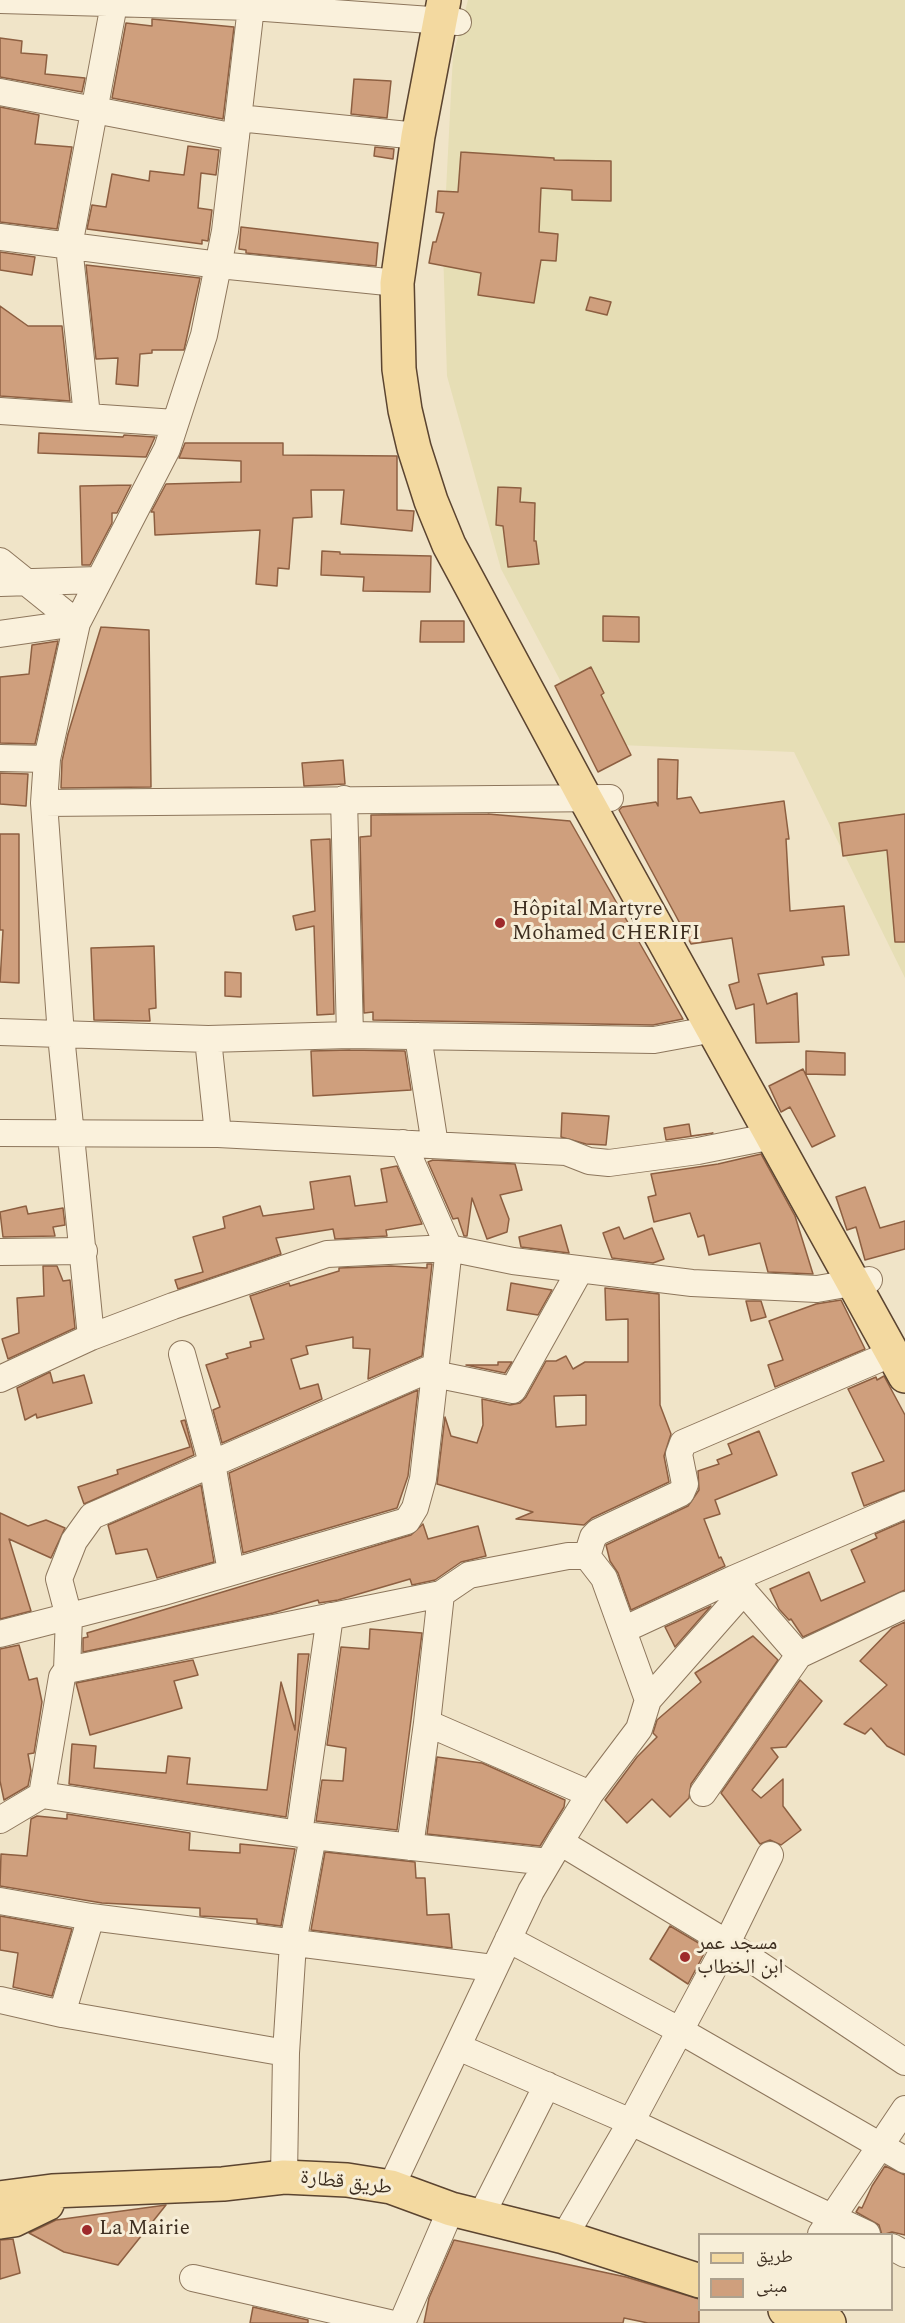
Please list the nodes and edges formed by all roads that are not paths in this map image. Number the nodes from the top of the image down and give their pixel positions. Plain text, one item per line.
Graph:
1 (0, 0) edge
2 (68, 2) edge
3 (142, 2) edge
4 (114, 4) junction
5 (244, 4) edge
6 (326, 5) edge
7 (451, 11) edge
8 (0, 92) edge
9 (94, 110) junction
10 (237, 128) junction
11 (418, 136) junction
12 (0, 237) edge
13 (69, 246) junction
14 (219, 265) junction
15 (397, 283) junction
16 (0, 411) edge
17 (87, 416) junction
18 (175, 423) junction
19 (425, 447) junction
20 (0, 561) edge
21 (98, 580) junction
22 (28, 581) junction
23 (0, 583) edge
24 (77, 623) junction
25 (0, 634) edge
26 (0, 758) edge
27 (47, 759) junction
28 (597, 798) junction
29 (344, 799) junction
30 (44, 803) junction
31 (714, 1029) junction
32 (0, 1032) edge
33 (61, 1035) junction
34 (350, 1035) junction
35 (418, 1036) junction
36 (208, 1039) junction
37 (0, 1133) edge
38 (218, 1134) junction
39 (72, 1135) junction
40 (773, 1136) junction
41 (402, 1143) junction
42 (435, 1145) junction
43 (449, 1248) junction
44 (84, 1251) junction
45 (0, 1252) edge
46 (580, 1270) junction
47 (862, 1282) junction
48 (91, 1337) junction
49 (182, 1354) dead end
50 (901, 1358) edge
51 (434, 1370) junction
52 (0, 1379) edge
53 (212, 1463) junction
54 (905, 1505) edge
55 (588, 1556) junction
56 (231, 1572) junction
57 (738, 1585) junction
58 (441, 1594) junction
59 (905, 1605) edge
60 (330, 1616) junction
61 (69, 1617) junction
62 (623, 1630) junction
63 (0, 1634) edge
64 (799, 1654) junction
65 (67, 1670) junction
66 (648, 1700) junction
67 (428, 1723) junction
68 (703, 1793) dead end
69 (590, 1794) junction
70 (42, 1795) junction
71 (0, 1820) edge
72 (306, 1835) junction
73 (410, 1847) junction
74 (554, 1852) junction
75 (770, 1855) dead end
76 (0, 1901) edge
77 (91, 1917) junction
78 (508, 1939) junction
79 (292, 1943) junction
80 (727, 1943) junction
81 (493, 1968) junction
82 (0, 2000) edge
83 (62, 2014) junction
84 (679, 2030) junction
85 (458, 2047) junction
86 (286, 2053) junction
87 (905, 2062) edge
88 (547, 2085) junction
89 (905, 2109) edge
90 (631, 2122) junction
91 (879, 2147) junction
92 (905, 2160) edge
93 (284, 2177) junction
94 (391, 2187) junction
95 (52, 2191) junction
96 (0, 2198) edge
97 (466, 2213) junction
98 (0, 2222) edge
99 (827, 2226) edge
100 (858, 2233) edge
101 (564, 2236) junction
102 (193, 2278) dead end
103 (698, 2281) edge
104 (389, 2323) edge
105 (402, 2323) edge

1 - 2 street
2 - 4 street
3 - 4 street
3 - 5 street
4 - 9 street
5 - 6 street
5 - 10 street
6 - 7 street
7 - 11 main road
7 - 19 main road
8 - 9 street
9 - 10 street
9 - 13 street
10 - 11 street
10 - 14 street
11 - 15 main road
12 - 13 street
13 - 14 street
13 - 17 street
14 - 15 street
14 - 18 street
15 - 19 main road
16 - 17 street
17 - 18 street
18 - 21 street
19 - 28 main road
20 - 22 street
21 - 22 street
21 - 24 street
22 - 23 street
22 - 24 street
24 - 25 street
24 - 27 street
26 - 27 street
27 - 30 street
28 - 29 street
28 - 31 main road
28 - 47 main road
29 - 30 street
29 - 34 street
30 - 33 street
31 - 35 street
31 - 40 main road
32 - 33 street
33 - 36 street
33 - 39 street
34 - 35 street
34 - 36 street
35 - 42 street
36 - 38 street
37 - 39 street
38 - 39 street
38 - 41 street
39 - 44 street
40 - 42 street
40 - 47 main road
41 - 42 street
41 - 43 street
43 - 46 street
43 - 48 street
43 - 51 street
44 - 45 street
44 - 48 street
46 - 47 street
46 - 51 street
47 - 50 main road
48 - 52 street
49 - 53 street
50 - 55 street
51 - 53 street
51 - 56 street
53 - 56 street
53 - 61 street
54 - 57 street
55 - 58 street
55 - 62 street
56 - 61 street
57 - 62 street
57 - 64 street
57 - 66 street
58 - 60 street
58 - 67 street
59 - 64 street
60 - 65 street
60 - 72 street
61 - 63 street
61 - 65 street
62 - 66 street
64 - 68 street
65 - 70 street
66 - 69 street
67 - 69 street
67 - 73 street
69 - 74 street
70 - 71 street
70 - 72 street
72 - 73 street
72 - 79 street
73 - 74 street
74 - 78 street
74 - 80 street
75 - 80 street
76 - 77 street
77 - 79 street
77 - 83 street
78 - 81 street
78 - 84 street
79 - 81 street
79 - 86 street
80 - 84 street
80 - 87 street
81 - 85 street
82 - 83 street
83 - 86 street
84 - 90 street
84 - 91 street
85 - 88 street
85 - 94 street
86 - 93 street
88 - 90 street
88 - 97 street
89 - 91 street
90 - 99 street
90 - 101 street
91 - 92 street
91 - 99 street
93 - 94 main road, طريق قطارة
93 - 95 main road, طريق قطارة
94 - 97 main road, طريق قطارة
95 - 96 main road, طريق قطارة
95 - 98 main road
97 - 101 main road, طريق قطارة
97 - 105 street
99 - 100 street
101 - 103 main road, طريق قطارة
102 - 104 street

